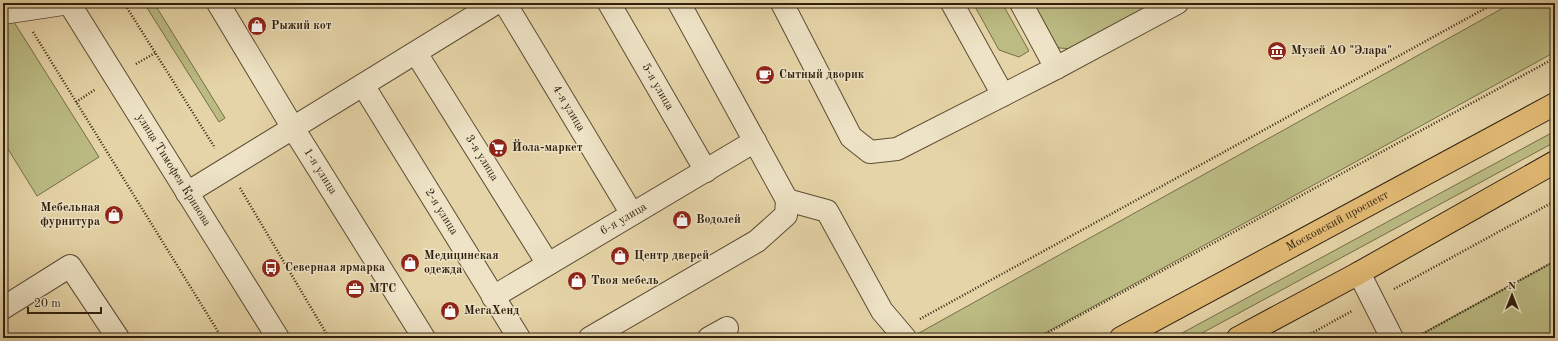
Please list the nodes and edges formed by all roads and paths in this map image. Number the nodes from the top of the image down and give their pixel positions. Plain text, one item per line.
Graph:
1 (69, 3) edge
2 (218, 3) edge
3 (496, 3) edge
4 (505, 3) edge
5 (609, 3) edge
6 (679, 3) edge
7 (782, 3) edge
8 (952, 3) edge
9 (1021, 3) edge
10 (1177, 3) edge
11 (1495, 3) edge
12 (11, 12) edge
13 (155, 53) dead end
14 (416, 53) junction
15 (1555, 58) edge
16 (130, 68) dead end
17 (1056, 68) junction
18 (363, 85) junction
19 (1003, 95) junction
20 (1555, 104) edge
21 (293, 128) junction
22 (755, 141) junction
23 (1555, 162) edge
24 (706, 170) junction
25 (187, 193) junction
26 (787, 200) junction
27 (1555, 201) edge
28 (632, 214) junction
29 (1555, 261) edge
30 (548, 264) junction
31 (1359, 273) junction
32 (1388, 292) dead end
33 (493, 297) junction
34 (3, 308) edge
35 (1356, 309) dead end
36 (902, 335) edge
37 (118, 338) edge
38 (222, 338) edge
39 (278, 338) edge
40 (424, 338) edge
41 (519, 338) edge
42 (590, 338) edge
43 (1038, 338) edge
44 (1121, 338) edge
45 (1238, 338) edge
46 (1303, 338) edge
47 (1392, 338) edge
48 (1414, 338) edge

1 - 12 street
1 - 25 street, улица Тимофея Кривова
2 - 21 street, 1-я улица
3 - 14 street
4 - 28 street, 4-я улица
5 - 24 street, 5-я улица
6 - 22 street
7 - 19 street
8 - 19 street
9 - 17 street
10 - 17 street
11 - 36 path
12 - 38 path
13 - 16 path
14 - 18 street
14 - 30 street, 3-я улица
15 - 43 path
17 - 19 street
18 - 21 street
18 - 33 street, 2-я улица
20 - 44 main road, Московский проспект
21 - 25 street
21 - 40 street, 1-я улица
22 - 24 street, 6-я улица
22 - 26 street
23 - 31 main road
24 - 28 street, 6-я улица
25 - 39 street, улица Тимофея Кривова
26 - 36 street
26 - 42 street
27 - 32 path
28 - 30 street, 6-я улица
29 - 48 path
30 - 33 street, 6-я улица
31 - 45 main road
31 - 47 street
33 - 41 street, 2-я улица
34 - 37 street
35 - 46 path

